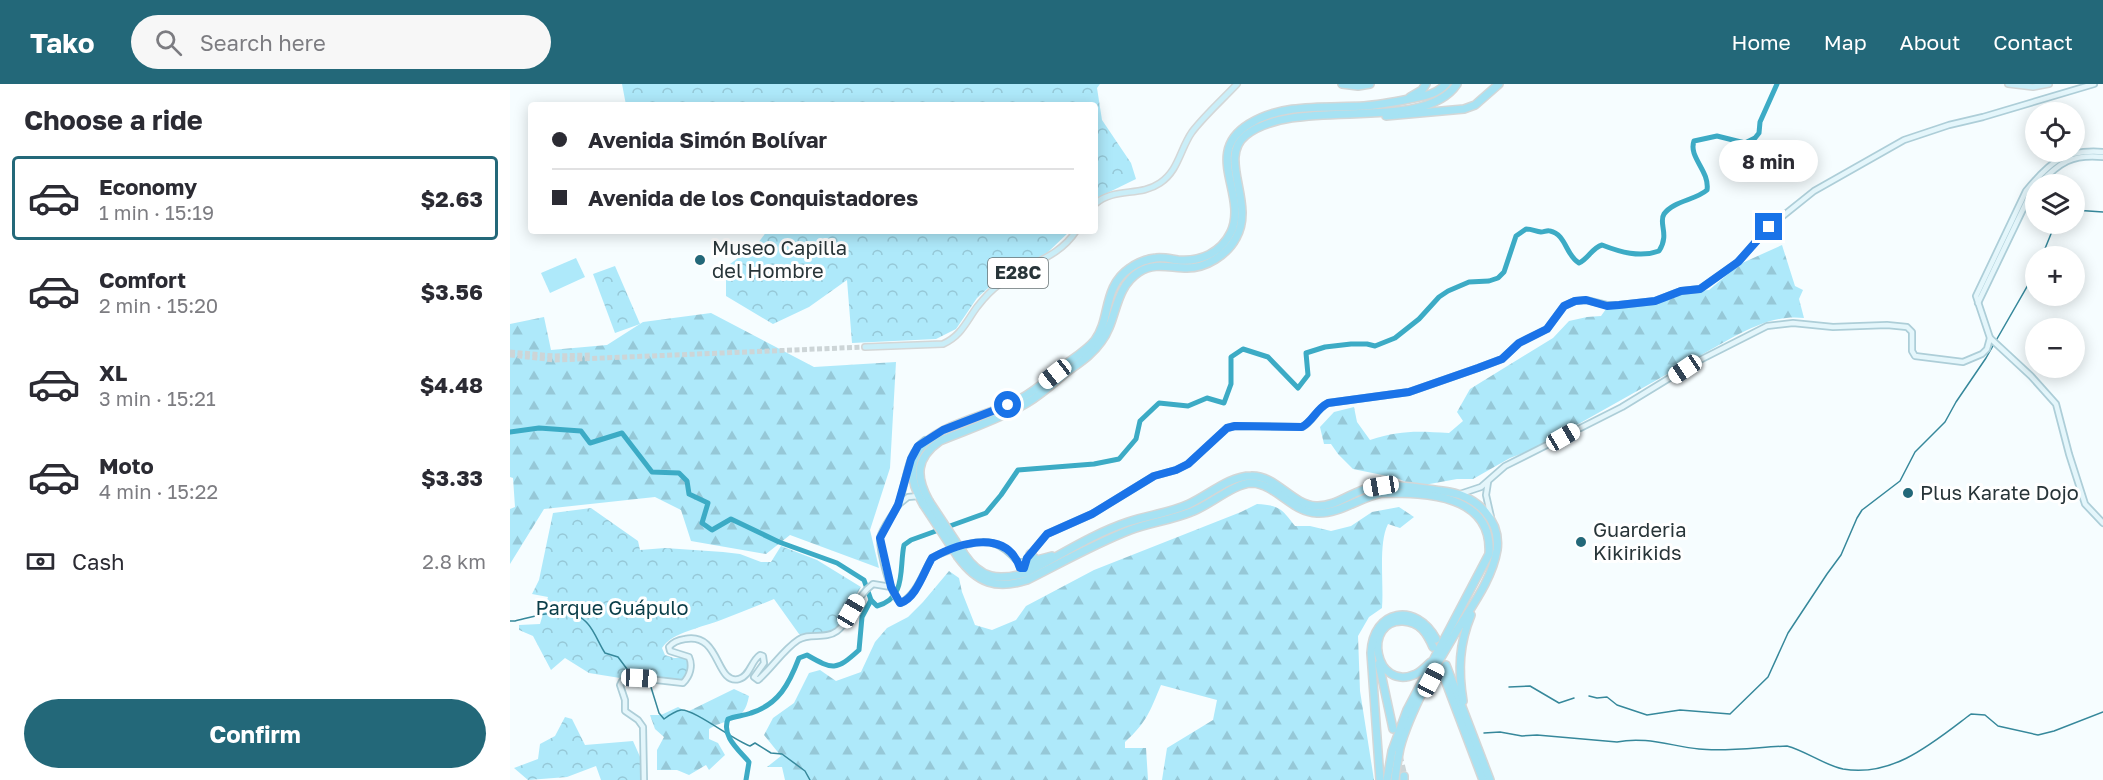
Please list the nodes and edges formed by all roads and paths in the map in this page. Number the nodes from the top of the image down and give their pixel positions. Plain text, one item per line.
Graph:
1 (1237, 84) edge
2 (1342, 84) edge
3 (1370, 84) edge
4 (1426, 84) edge
5 (1446, 84) edge
6 (1457, 84) edge
7 (1499, 84) edge
8 (2008, 84) edge
9 (2049, 84) edge
10 (2094, 84) edge
11 (1395, 102) junction
12 (1375, 114) junction
13 (2103, 152) edge
14 (2103, 157) edge
15 (2049, 174) edge
16 (1098, 202) edge
17 (2025, 205) edge
18 (1074, 234) edge
19 (1978, 303) junction
20 (1990, 338) junction
21 (865, 346) tunnel mouth
22 (930, 437) junction
23 (1488, 482) junction
24 (1460, 494) junction
25 (919, 496) junction
26 (926, 502) junction
27 (898, 505) junction
28 (1492, 522) junction
29 (2103, 522) edge
30 (1069, 551) junction
31 (1030, 554) junction
32 (961, 556) junction
33 (1052, 556) junction
34 (1022, 564) junction
35 (1011, 577) junction
36 (891, 589) junction
37 (1475, 602) junction
38 (1436, 639) dead end
39 (1433, 647) dead end
40 (1378, 657) junction
41 (1435, 658) junction
42 (1463, 709) junction
43 (1393, 729) dead end
44 (644, 780) edge
45 (1380, 780) edge
46 (1387, 780) edge
47 (1395, 780) edge
48 (1483, 780) edge
49 (1490, 780) edge

1 - 16 main road
2 - 3 highway
4 - 11 highway
5 - 11 highway
6 - 12 highway
7 - 12 highway
8 - 9 main road
10 - 31 street
11 - 22 highway
12 - 26 highway
13 - 19 street
14 - 15 street
17 - 19 street
18 - 21 main road, E28C
19 - 20 street
20 - 23 street
20 - 29 street
22 - 25 highway
22 - 27 street
23 - 24 street
23 - 28 street
24 - 28 highway
24 - 30 highway
25 - 26 highway
25 - 27 street
26 - 32 highway, bridge
27 - 36 street
28 - 37 highway
30 - 33 highway
30 - 35 highway
31 - 33 highway
31 - 34 street
32 - 35 highway
32 - 41 highway
33 - 34 highway
34 - 35 highway
34 - 36 street
36 - 44 street
37 - 42 highway
37 - 47 highway
38 - 45 highway
39 - 40 highway
40 - 41 highway
40 - 43 highway
41 - 46 highway
42 - 48 highway
42 - 49 highway

